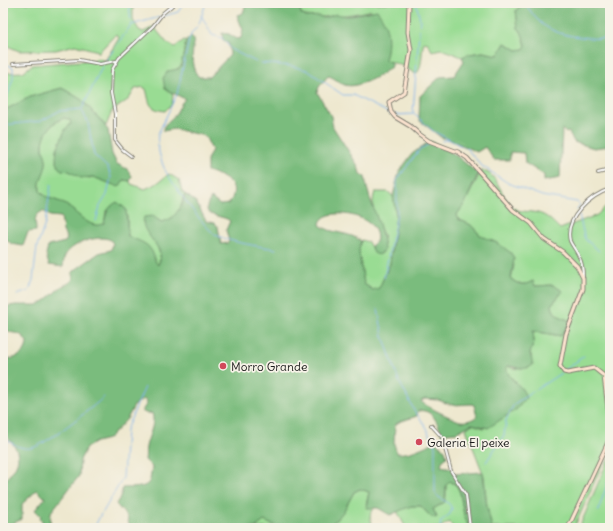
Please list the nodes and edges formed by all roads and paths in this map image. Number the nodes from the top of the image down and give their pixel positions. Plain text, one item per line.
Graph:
1 (175, 3) edge
2 (409, 3) edge
3 (117, 61) junction
4 (13, 64) dead end
5 (131, 156) dead end
6 (610, 170) edge
7 (598, 173) dead end
8 (610, 189) edge
9 (583, 281) junction
10 (431, 425) dead end
11 (610, 425) edge
12 (610, 438) edge
13 (609, 445) edge
14 (470, 528) edge
15 (568, 528) edge

1 - 3 street
2 - 9 street
3 - 4 street
3 - 5 street
6 - 7 street
8 - 9 street
9 - 11 street
10 - 14 street
12 - 13 street
13 - 15 street

